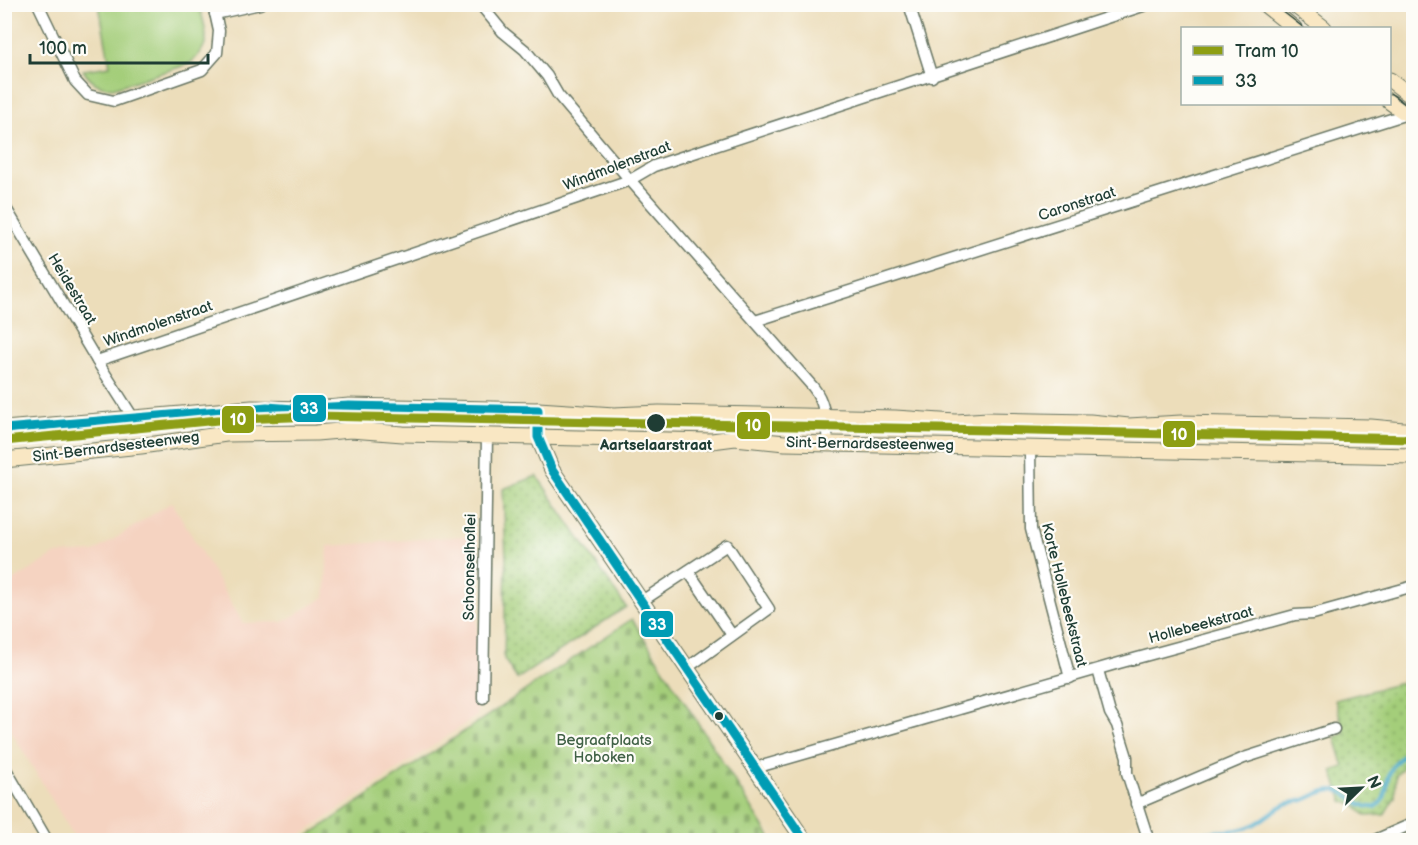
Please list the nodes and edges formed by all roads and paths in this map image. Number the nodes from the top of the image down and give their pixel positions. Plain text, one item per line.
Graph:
1 (38, 4) edge
2 (260, 4) edge
3 (480, 4) edge
4 (909, 4) edge
5 (1149, 4) edge
6 (1264, 4) edge
7 (1293, 4) edge
8 (233, 7) edge
9 (214, 9) edge
10 (1293, 27) edge
11 (1323, 27) edge
12 (932, 77) junction
13 (1391, 82) edge
14 (1413, 98) edge
15 (1391, 103) edge
16 (1410, 117) edge
17 (630, 180) junction
18 (4, 205) edge
19 (9, 224) edge
20 (755, 321) junction
21 (97, 361) junction
22 (538, 410) junction
23 (826, 417) junction
24 (134, 419) junction
25 (4, 429) edge
26 (1413, 431) edge
27 (487, 436) junction
28 (537, 437) junction
29 (828, 443) junction
30 (1030, 447) junction
31 (1413, 456) edge
32 (4, 460) edge
33 (688, 571) junction
34 (1413, 586) edge
35 (642, 601) junction
36 (732, 635) junction
37 (687, 668) junction
38 (1098, 670) junction
39 (1070, 678) junction
40 (483, 698) dead end
41 (1334, 729) dead end
42 (4, 766) edge
43 (755, 768) junction
44 (1136, 804) junction
45 (1413, 823) edge
46 (1146, 835) dead end
47 (46, 840) edge
48 (804, 840) edge
49 (1375, 840) edge

1 - 9 street
2 - 8 street
3 - 17 street
4 - 12 street
5 - 12 street, Windmolenstraat
6 - 10 main road
7 - 11 main road
8 - 9 street
12 - 17 street, Windmolenstraat
13 - 14 main road
15 - 16 main road
16 - 20 street, Caronstraat
17 - 20 street
17 - 21 street, Windmolenstraat
18 - 19 street, Heidestraat
19 - 21 street, Heidestraat
20 - 23 street
21 - 24 street, Heidestraat
22 - 23 main road, Sint-Bernardsesteenweg
22 - 24 main road, Sint-Bernardsesteenweg
22 - 28 main road
23 - 26 main road, Sint-Bernardsesteenweg
23 - 29 street
24 - 25 main road, Sint-Bernardsesteenweg
27 - 28 main road, Sint-Bernardsesteenweg
27 - 32 main road, Sint-Bernardsesteenweg
27 - 40 street, Schoonselhoflei
28 - 29 main road, Sint-Bernardsesteenweg
28 - 35 main road
29 - 30 main road, Sint-Bernardsesteenweg
30 - 31 main road, Sint-Bernardsesteenweg
30 - 39 street, Korte Hollebeekstraat
33 - 35 street
33 - 36 street
33 - 36 street
34 - 38 street, Hollebeekstraat
35 - 37 main road
36 - 37 street
37 - 43 main road
38 - 39 street, Hollebeekstraat
38 - 44 street
39 - 43 street, Hollebeekstraat
41 - 44 street
42 - 47 street
43 - 48 main road
44 - 46 street
45 - 49 street

